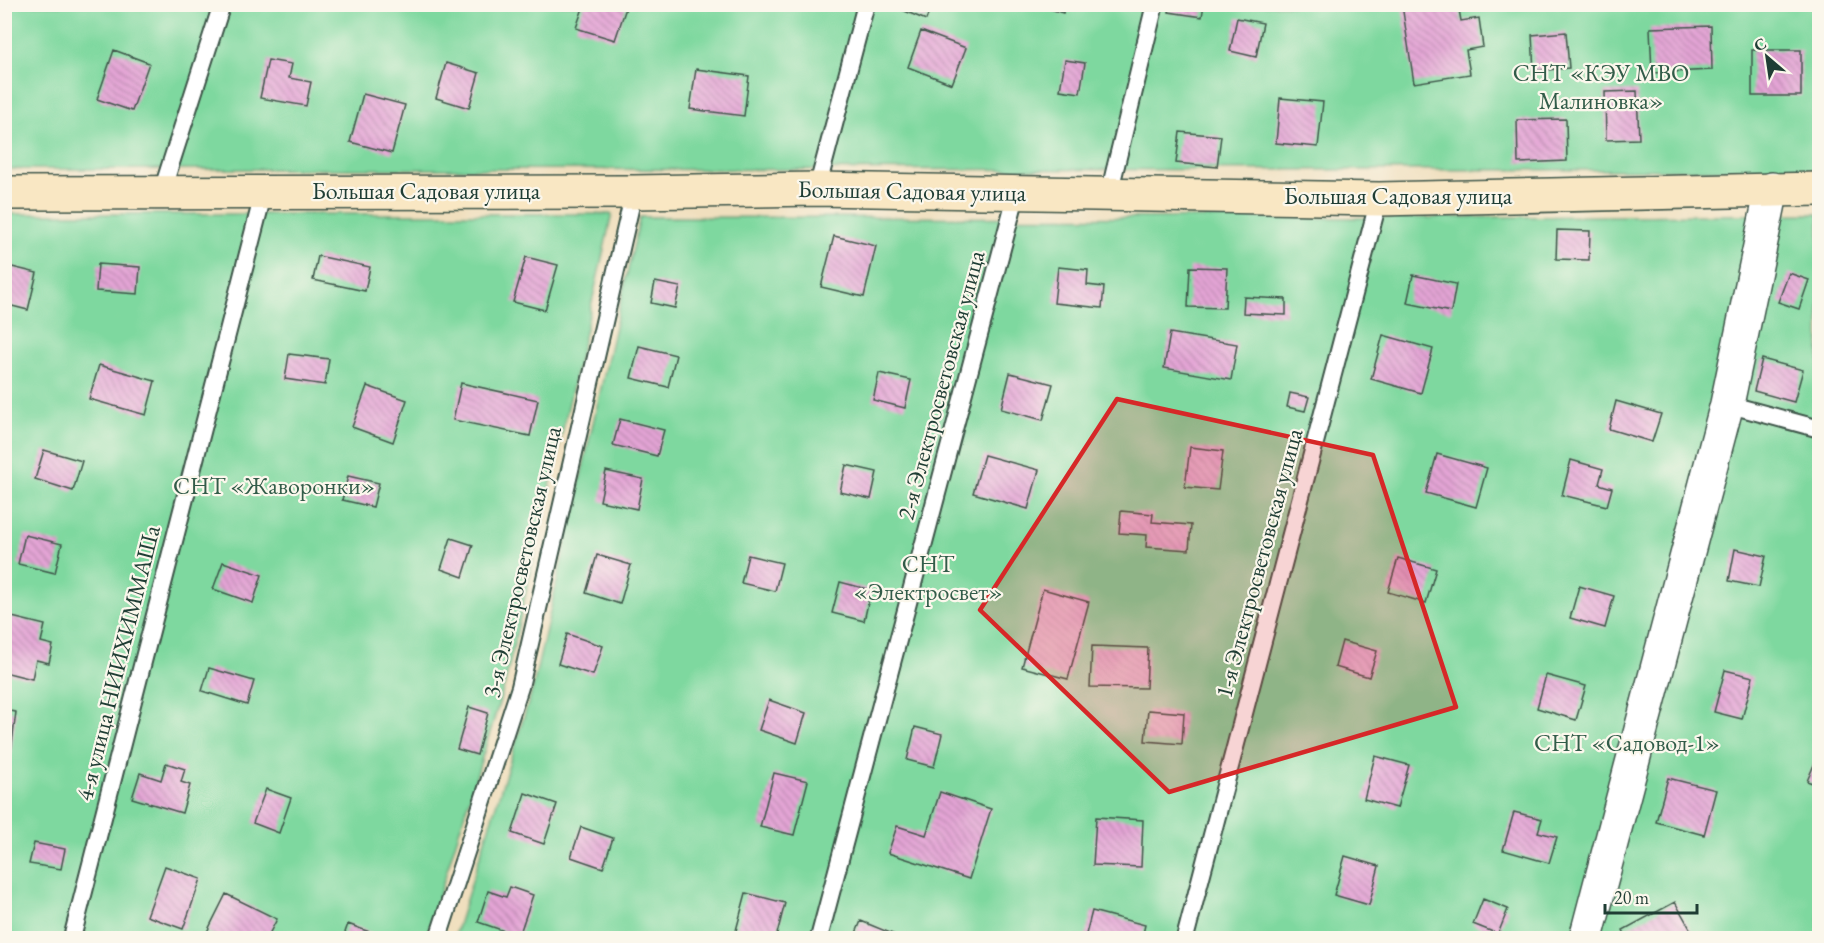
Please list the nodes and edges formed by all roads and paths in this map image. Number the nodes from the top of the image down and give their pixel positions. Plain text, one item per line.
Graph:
1 (222, 4) edge
2 (866, 4) edge
3 (1155, 4) edge
4 (817, 189) junction
5 (1772, 189) junction
6 (1820, 189) edge
7 (264, 191) junction
8 (634, 192) junction
9 (1017, 192) junction
10 (4, 193) edge
11 (161, 194) junction
12 (1109, 194) junction
13 (1379, 199) junction
14 (1727, 404) junction
15 (1820, 429) edge
16 (72, 939) edge
17 (438, 939) edge
18 (819, 939) edge
19 (1185, 939) edge
20 (1586, 939) edge

1 - 11 lane
2 - 4 lane
3 - 12 lane
4 - 8 street, Большая Садовая улица
4 - 9 street, Большая Садовая улица
5 - 6 street, Большая Садовая улица
5 - 13 street, Большая Садовая улица
5 - 14 street
7 - 8 street, Большая Садовая улица
7 - 11 street, Большая Садовая улица
7 - 16 lane, 4-я улица НИИХИММАШа
8 - 17 lane, 3-я Электросветовская улица
9 - 12 street, Большая Садовая улица
9 - 18 lane, 2-я Электросветовская улица
10 - 11 street, Большая Садовая улица
12 - 13 street, Большая Садовая улица
13 - 19 lane, 1-я Электросветовская улица
14 - 15 lane
14 - 20 street

